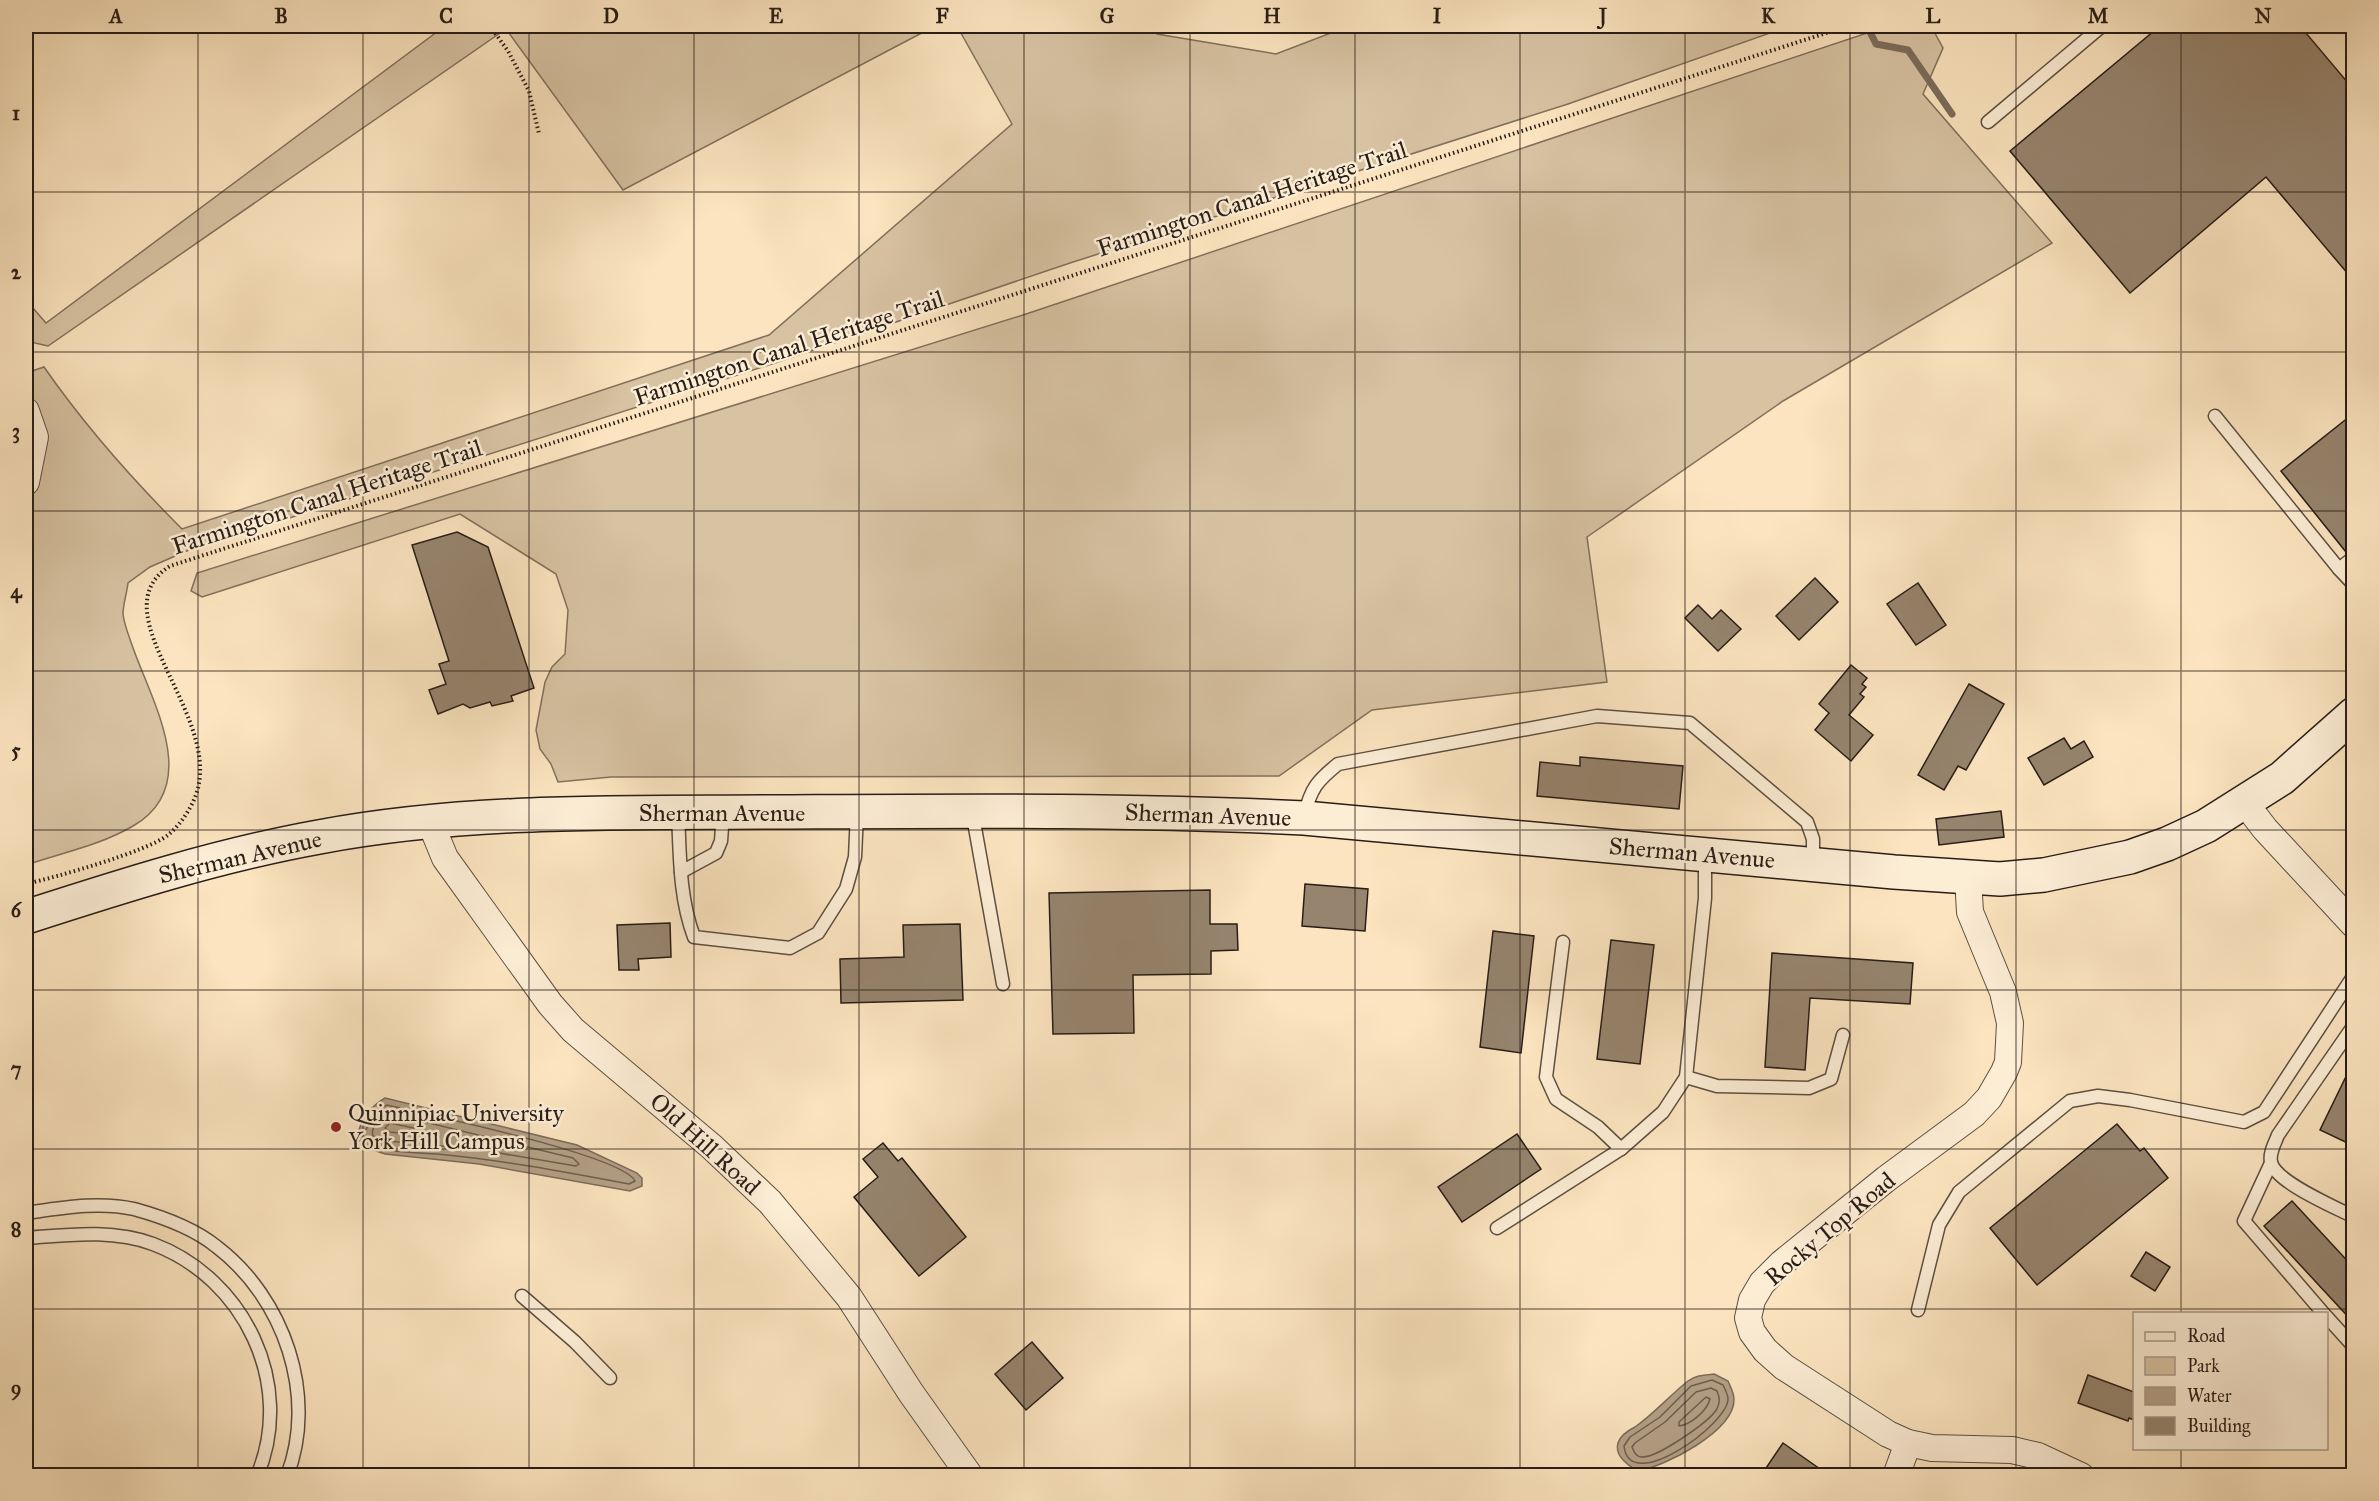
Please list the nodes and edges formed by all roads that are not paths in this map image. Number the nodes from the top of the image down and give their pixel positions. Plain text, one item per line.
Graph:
1 (2102, 26) edge
2 (1988, 122) dead end
3 (26, 411) edge
4 (2215, 416) dead end
5 (26, 482) edge
6 (2354, 557) edge
7 (2339, 569) junction
8 (2354, 585) edge
9 (2354, 714) edge
10 (2245, 803) junction
11 (972, 810) junction
12 (678, 812) junction
13 (723, 812) junction
14 (856, 812) junction
15 (1304, 818) junction
16 (431, 824) junction
17 (1705, 855) junction
18 (1814, 864) junction
19 (681, 872) junction
20 (1968, 878) junction
21 (26, 918) edge
22 (2354, 925) edge
23 (1563, 942) dead end
24 (2354, 975) edge
25 (1003, 984) dead end
26 (2354, 1025) edge
27 (1842, 1035) dead end
28 (1686, 1077) junction
29 (1621, 1149) junction
30 (2271, 1163) junction
31 (26, 1213) edge
32 (2354, 1217) edge
33 (1497, 1228) dead end
34 (26, 1238) edge
35 (522, 1296) dead end
36 (1918, 1310) dead end
37 (2322, 1312) edge
38 (2328, 1318) edge
39 (2354, 1347) edge
40 (610, 1378) dead end
41 (1908, 1443) junction
42 (257, 1476) edge
43 (287, 1476) edge
44 (970, 1476) edge
45 (1896, 1476) edge
46 (2081, 1476) edge

1 - 2 lane
3 - 5 street
4 - 7 lane
6 - 7 lane
7 - 8 lane
9 - 10 main road, Sherman Avenue
10 - 20 main road, Sherman Avenue
10 - 22 street
11 - 14 main road, Sherman Avenue
11 - 15 main road, Sherman Avenue
11 - 25 lane
12 - 13 main road, Sherman Avenue
12 - 16 main road, Sherman Avenue
12 - 19 lane
13 - 14 main road, Sherman Avenue
13 - 19 lane
14 - 19 lane
15 - 17 main road, Sherman Avenue
15 - 18 lane
16 - 21 main road, Sherman Avenue
16 - 44 street, Old Hill Road
17 - 18 main road, Sherman Avenue
17 - 28 lane
18 - 20 main road, Sherman Avenue
20 - 41 street, Rocky Top Road
23 - 29 lane
24 - 36 lane
26 - 30 lane
27 - 28 lane
28 - 29 lane
29 - 33 lane
30 - 32 lane
30 - 37 lane
31 - 43 lane
34 - 42 lane
35 - 40 lane
38 - 39 lane
41 - 45 street
41 - 46 street, Rocky Top Road

